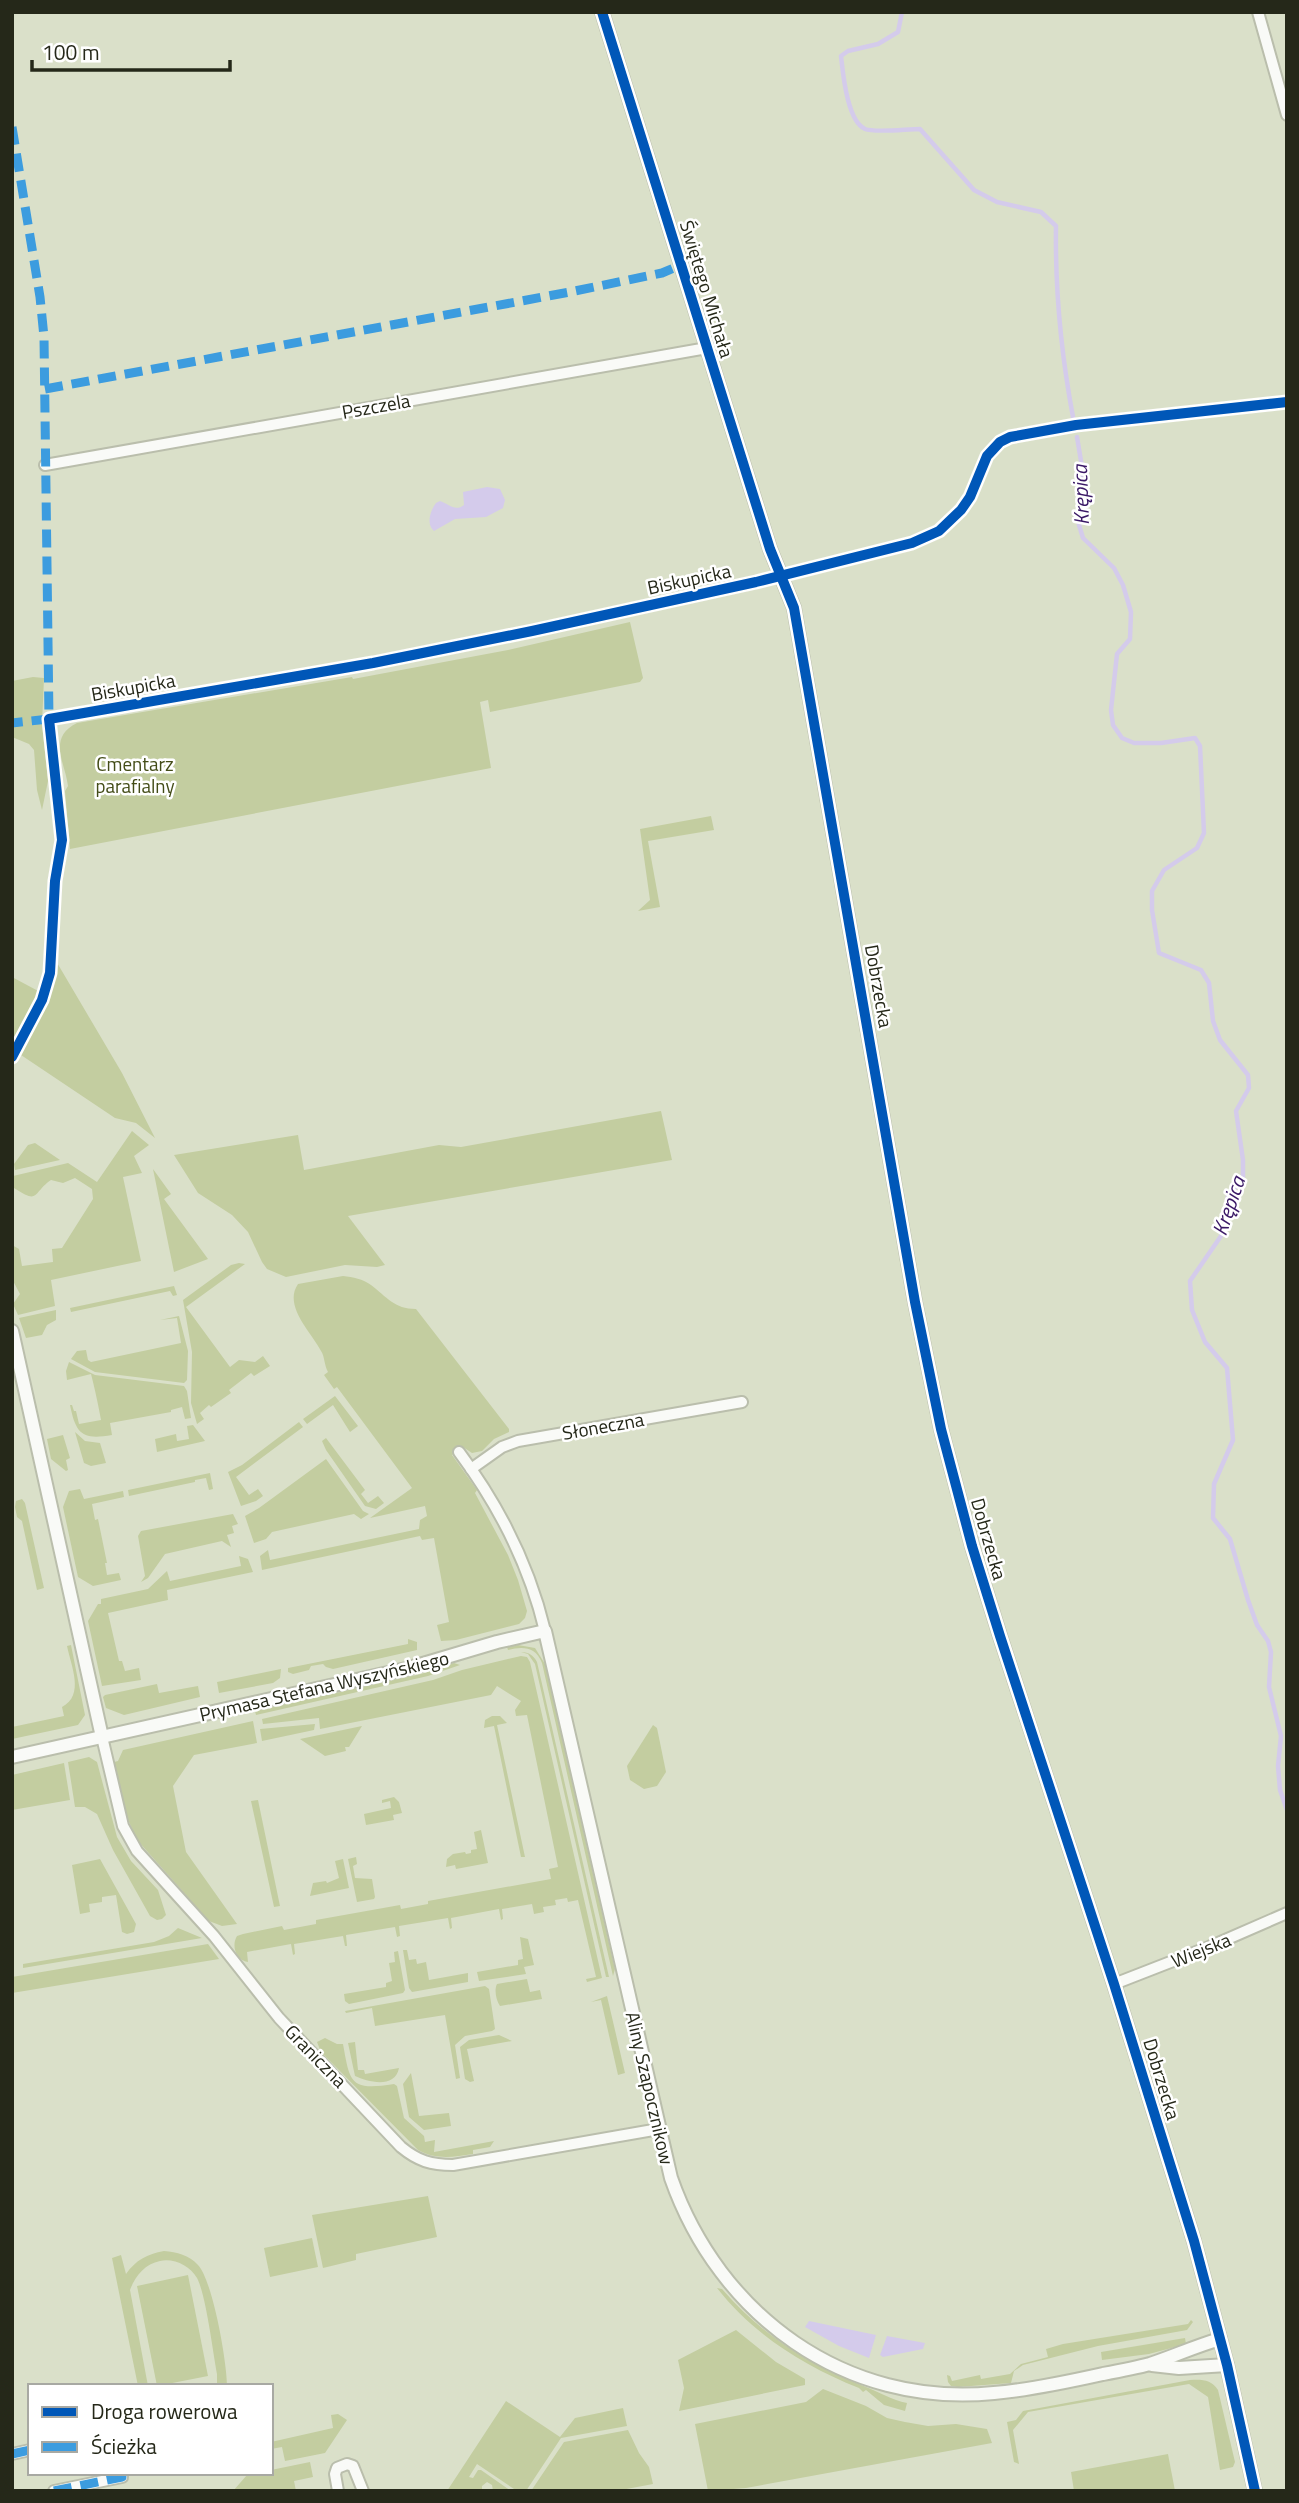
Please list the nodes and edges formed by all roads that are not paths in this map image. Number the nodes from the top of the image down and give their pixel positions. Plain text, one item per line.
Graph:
1 (602, 12) edge
2 (1258, 12) edge
3 (1287, 115) edge
4 (707, 348) junction
5 (1287, 402) edge
6 (45, 465) dead end
7 (781, 575) junction
8 (12, 1057) edge
9 (12, 1331) edge
10 (742, 1402) dead end
11 (459, 1452) dead end
12 (471, 1469) junction
13 (545, 1631) junction
14 (102, 1737) junction
15 (12, 1757) edge
16 (1287, 1913) edge
17 (1114, 1984) junction
18 (659, 2129) junction
19 (1220, 2339) junction
20 (1149, 2364) junction
21 (1227, 2365) junction
22 (122, 2475) edge
23 (54, 2491) edge
24 (338, 2491) edge
25 (363, 2491) edge
26 (1255, 2491) edge

1 - 4 street, Świętego Michała
2 - 3 street
4 - 6 street, Pszczela
4 - 7 street, Świętego Michała
5 - 7 street, Biskupicka
7 - 8 street, Biskupicka
7 - 17 street, Dobrzecka
9 - 14 street
10 - 12 street, Słoneczna
11 - 12 street, Aliny Szapocznikow
12 - 13 street, Aliny Szapocznikow
13 - 14 street, Prymasa Stefana Wyszyńskiego
13 - 18 street, Aliny Szapocznikow
14 - 15 street, Prymasa Stefana Wyszyńskiego
14 - 18 street, Graniczna
16 - 17 street, Wiejska
17 - 19 street, Dobrzecka
18 - 20 street, Aliny Szapocznikow
19 - 20 street, Aliny Szapocznikow
19 - 21 street, Dobrzecka
20 - 21 street, Aliny Szapocznikow
21 - 26 street, Dobrzecka
22 - 23 street
24 - 25 street

